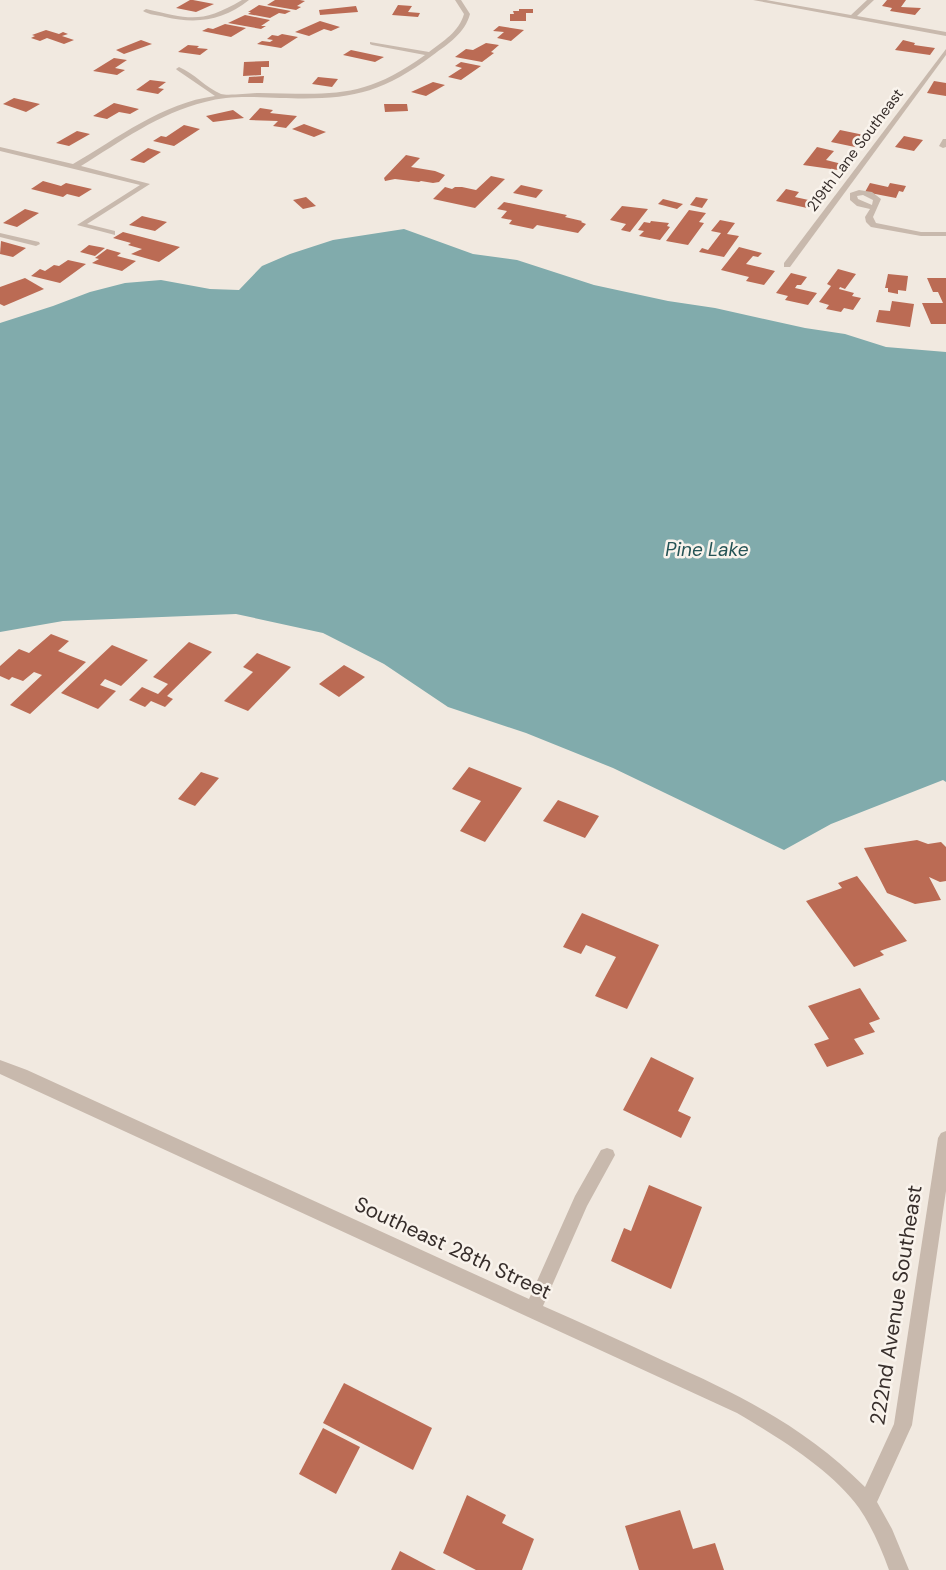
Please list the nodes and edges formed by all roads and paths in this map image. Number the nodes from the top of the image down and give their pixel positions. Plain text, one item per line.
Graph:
1 (246, 0) edge
2 (458, 0) edge
3 (756, 0) edge
4 (871, 0) edge
5 (146, 11) dead end
6 (852, 17) junction
7 (946, 34) edge
8 (372, 43) dead end
9 (946, 51) edge
10 (429, 54) junction
11 (179, 69) dead end
12 (220, 97) junction
13 (0, 149) edge
14 (74, 167) junction
15 (874, 208) dead end
16 (112, 233) dead end
17 (946, 234) edge
18 (0, 235) edge
19 (36, 244) dead end
20 (787, 264) dead end
21 (0, 1067) edge
22 (946, 1138) edge
23 (607, 1155) dead end
24 (533, 1310) junction
25 (867, 1503) junction
26 (899, 1570) edge

1 - 5 street
2 - 10 street
3 - 6 street
4 - 6 street
6 - 7 street
8 - 10 street
9 - 20 street, 219th Lane Southeast
10 - 12 street
11 - 12 street
12 - 14 street
13 - 14 street
14 - 16 street
15 - 17 street
18 - 19 street
21 - 24 street, Southeast 28th Street
22 - 25 street, 222nd Avenue Southeast
23 - 24 street
24 - 25 street, Southeast 28th Street
25 - 26 street, Southeast 28th Street

